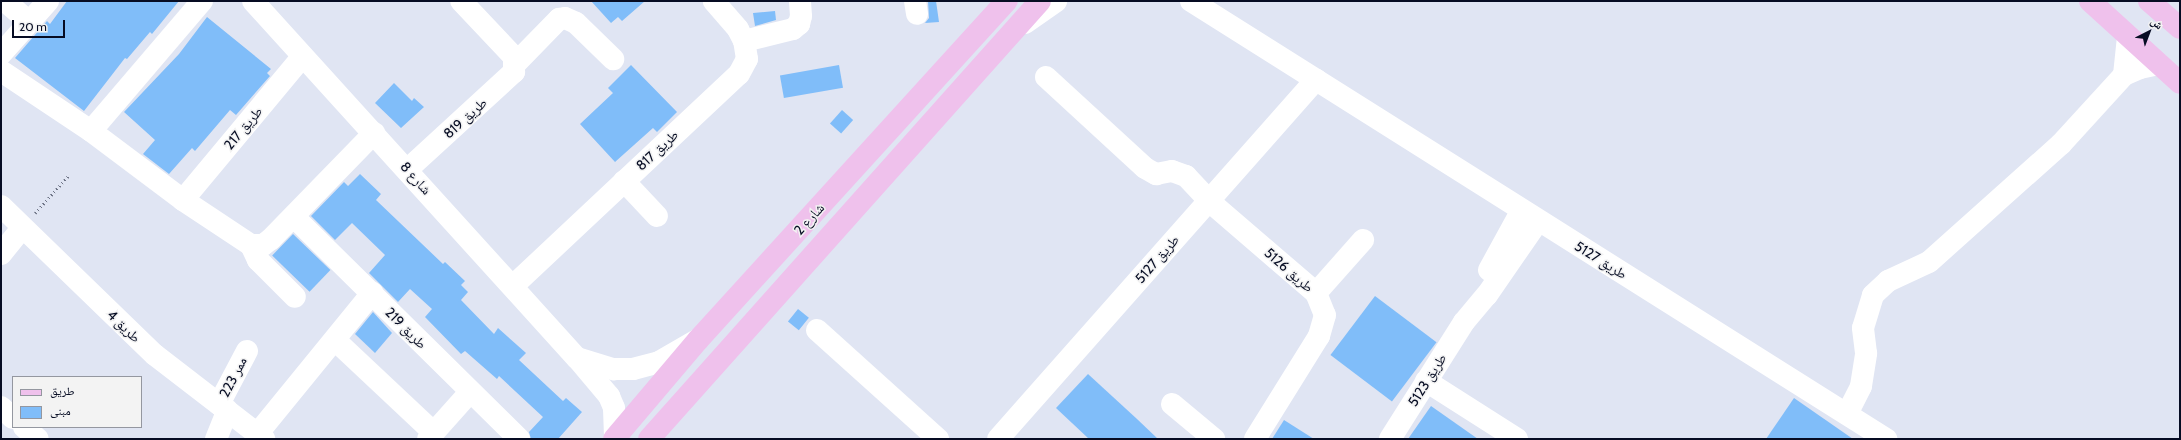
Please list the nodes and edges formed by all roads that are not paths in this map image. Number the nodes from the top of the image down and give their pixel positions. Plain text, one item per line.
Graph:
1 (5, 1) edge
2 (48, 1) edge
3 (202, 1) edge
4 (461, 1) edge
5 (714, 1) edge
6 (800, 1) edge
7 (1007, 1) edge
8 (1040, 1) edge
9 (1056, 1) edge
10 (1191, 1) edge
11 (2090, 1) edge
12 (2149, 1) edge
13 (261, 4) edge
14 (30, 22) junction
15 (2180, 28) edge
16 (1015, 29) junction
17 (2128, 36) junction
18 (744, 41) junction
19 (1, 54) edge
20 (303, 56) junction
21 (614, 58) dead end
22 (516, 63) junction
23 (2159, 64) junction
24 (1, 72) edge
25 (2124, 75) junction
26 (1046, 77) dead end
27 (1316, 80) junction
28 (2180, 82) edge
29 (91, 131) junction
30 (374, 133) junction
31 (408, 169) junction
32 (624, 181) junction
33 (183, 200) junction
34 (1209, 201) junction
35 (1, 206) edge
36 (1530, 215) junction
37 (294, 216) junction
38 (657, 216) dead end
39 (22, 228) junction
40 (1363, 240) dead end
41 (257, 245) junction
42 (1, 254) edge
43 (514, 285) junction
44 (372, 293) junction
45 (1316, 293) junction
46 (295, 297) dead end
47 (817, 330) dead end
48 (335, 340) junction
49 (698, 340) junction
50 (247, 350) dead end
51 (577, 358) junction
52 (1426, 381) junction
53 (470, 392) junction
54 (1172, 404) dead end
55 (224, 407) junction
56 (1847, 414) junction
57 (25, 428) edge
58 (261, 436) edge
59 (430, 436) edge
60 (614, 438) edge
61 (38, 439) edge
62 (216, 439) edge
63 (519, 439) edge
64 (649, 439) edge
65 (938, 439) edge
66 (998, 439) edge
67 (1214, 439) edge
68 (1255, 439) edge
69 (1390, 439) edge
70 (1517, 439) edge
71 (1886, 439) edge

1 - 14 street
2 - 14 street
3 - 29 street
4 - 22 street
5 - 18 street, طريق 817
6 - 18 street
7 - 49 main road, شارع 2
8 - 16 main road, شارع 2
9 - 16 street
10 - 27 street, طريق 5127
11 - 17 main road
12 - 15 main road
13 - 20 street, شارع 8
14 - 19 street
16 - 64 main road, شارع 2
17 - 23 main road
17 - 25 street
18 - 32 street, طريق 817
20 - 30 street, شارع 8
20 - 33 street, طريق 217
21 - 22 street, طريق 819
22 - 31 street, طريق 819
23 - 25 street
23 - 28 main road
24 - 29 street
25 - 56 street
26 - 34 street, طريق 5126
27 - 34 street, طريق 5127
27 - 36 street, طريق 5127
29 - 33 street
30 - 31 street, شارع 8
30 - 37 street
31 - 43 street, شارع 8
32 - 38 street
32 - 43 street, طريق 817
33 - 41 street
34 - 45 street, طريق 5126
34 - 66 street, طريق 5127
35 - 39 street, طريق 4
36 - 52 street, طريق 5123
36 - 56 street, طريق 5127
37 - 41 street
37 - 44 street, طريق 219
39 - 42 street
39 - 55 street, طريق 4
40 - 45 street
41 - 46 street
43 - 51 street, شارع 8
44 - 48 street, طريق 4
44 - 53 street, طريق 219
45 - 68 street, طريق 5126
47 - 65 street
48 - 58 street, طريق 4
48 - 59 street
49 - 51 street
49 - 60 main road, شارع 2
50 - 55 street, ممر 223
51 - 60 street, شارع 8
52 - 69 street, طريق 5123
52 - 70 street
53 - 59 street
53 - 63 street, طريق 219
54 - 67 street
55 - 58 street, طريق 4
55 - 62 street, ممر 223
56 - 71 street, طريق 5127
57 - 61 street

